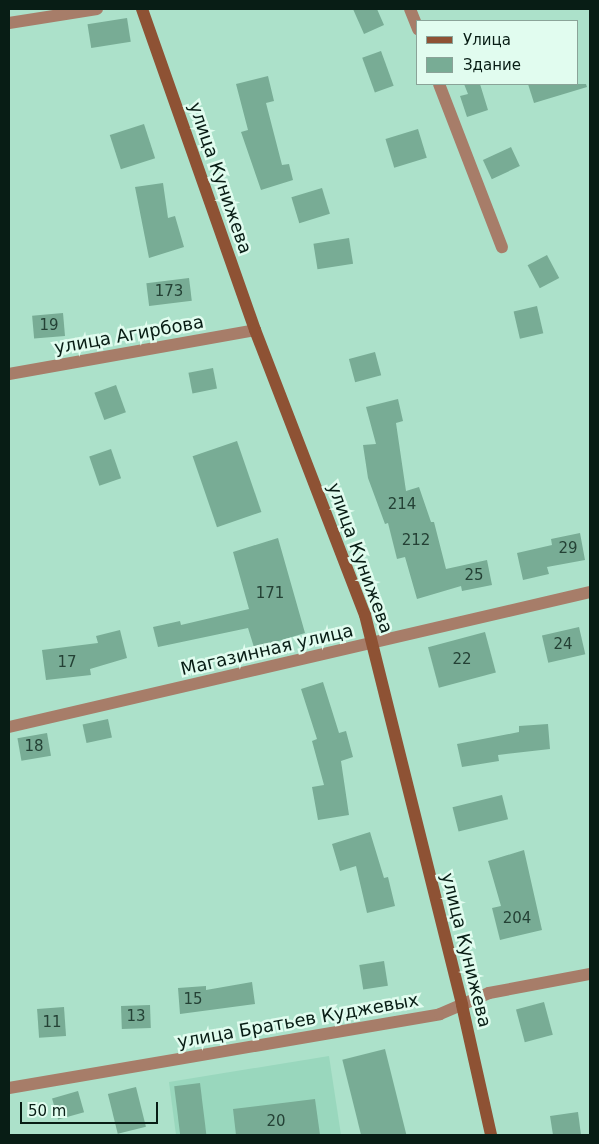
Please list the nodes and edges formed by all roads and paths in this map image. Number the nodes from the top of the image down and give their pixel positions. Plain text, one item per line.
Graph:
1 (97, 9) edge
2 (142, 9) edge
3 (410, 9) edge
4 (9, 24) edge
5 (416, 24) edge
6 (439, 85) edge
7 (502, 247) dead end
8 (255, 330) junction
9 (9, 374) edge
10 (590, 592) edge
11 (373, 644) junction
12 (9, 727) edge
13 (590, 974) edge
14 (462, 1005) junction
15 (9, 1088) edge
16 (491, 1135) edge

1 - 4 street
2 - 8 street, улица Кунижева
3 - 5 street
6 - 7 street
8 - 9 street, улица Агирбова
8 - 11 street, улица Кунижева
10 - 11 street, Магазинная улица
11 - 12 street, Магазинная улица
11 - 14 street, улица Кунижева
13 - 14 street, улица Братьев Куджевых
14 - 15 street, улица Братьев Куджевых
14 - 16 street, улица Кунижева

